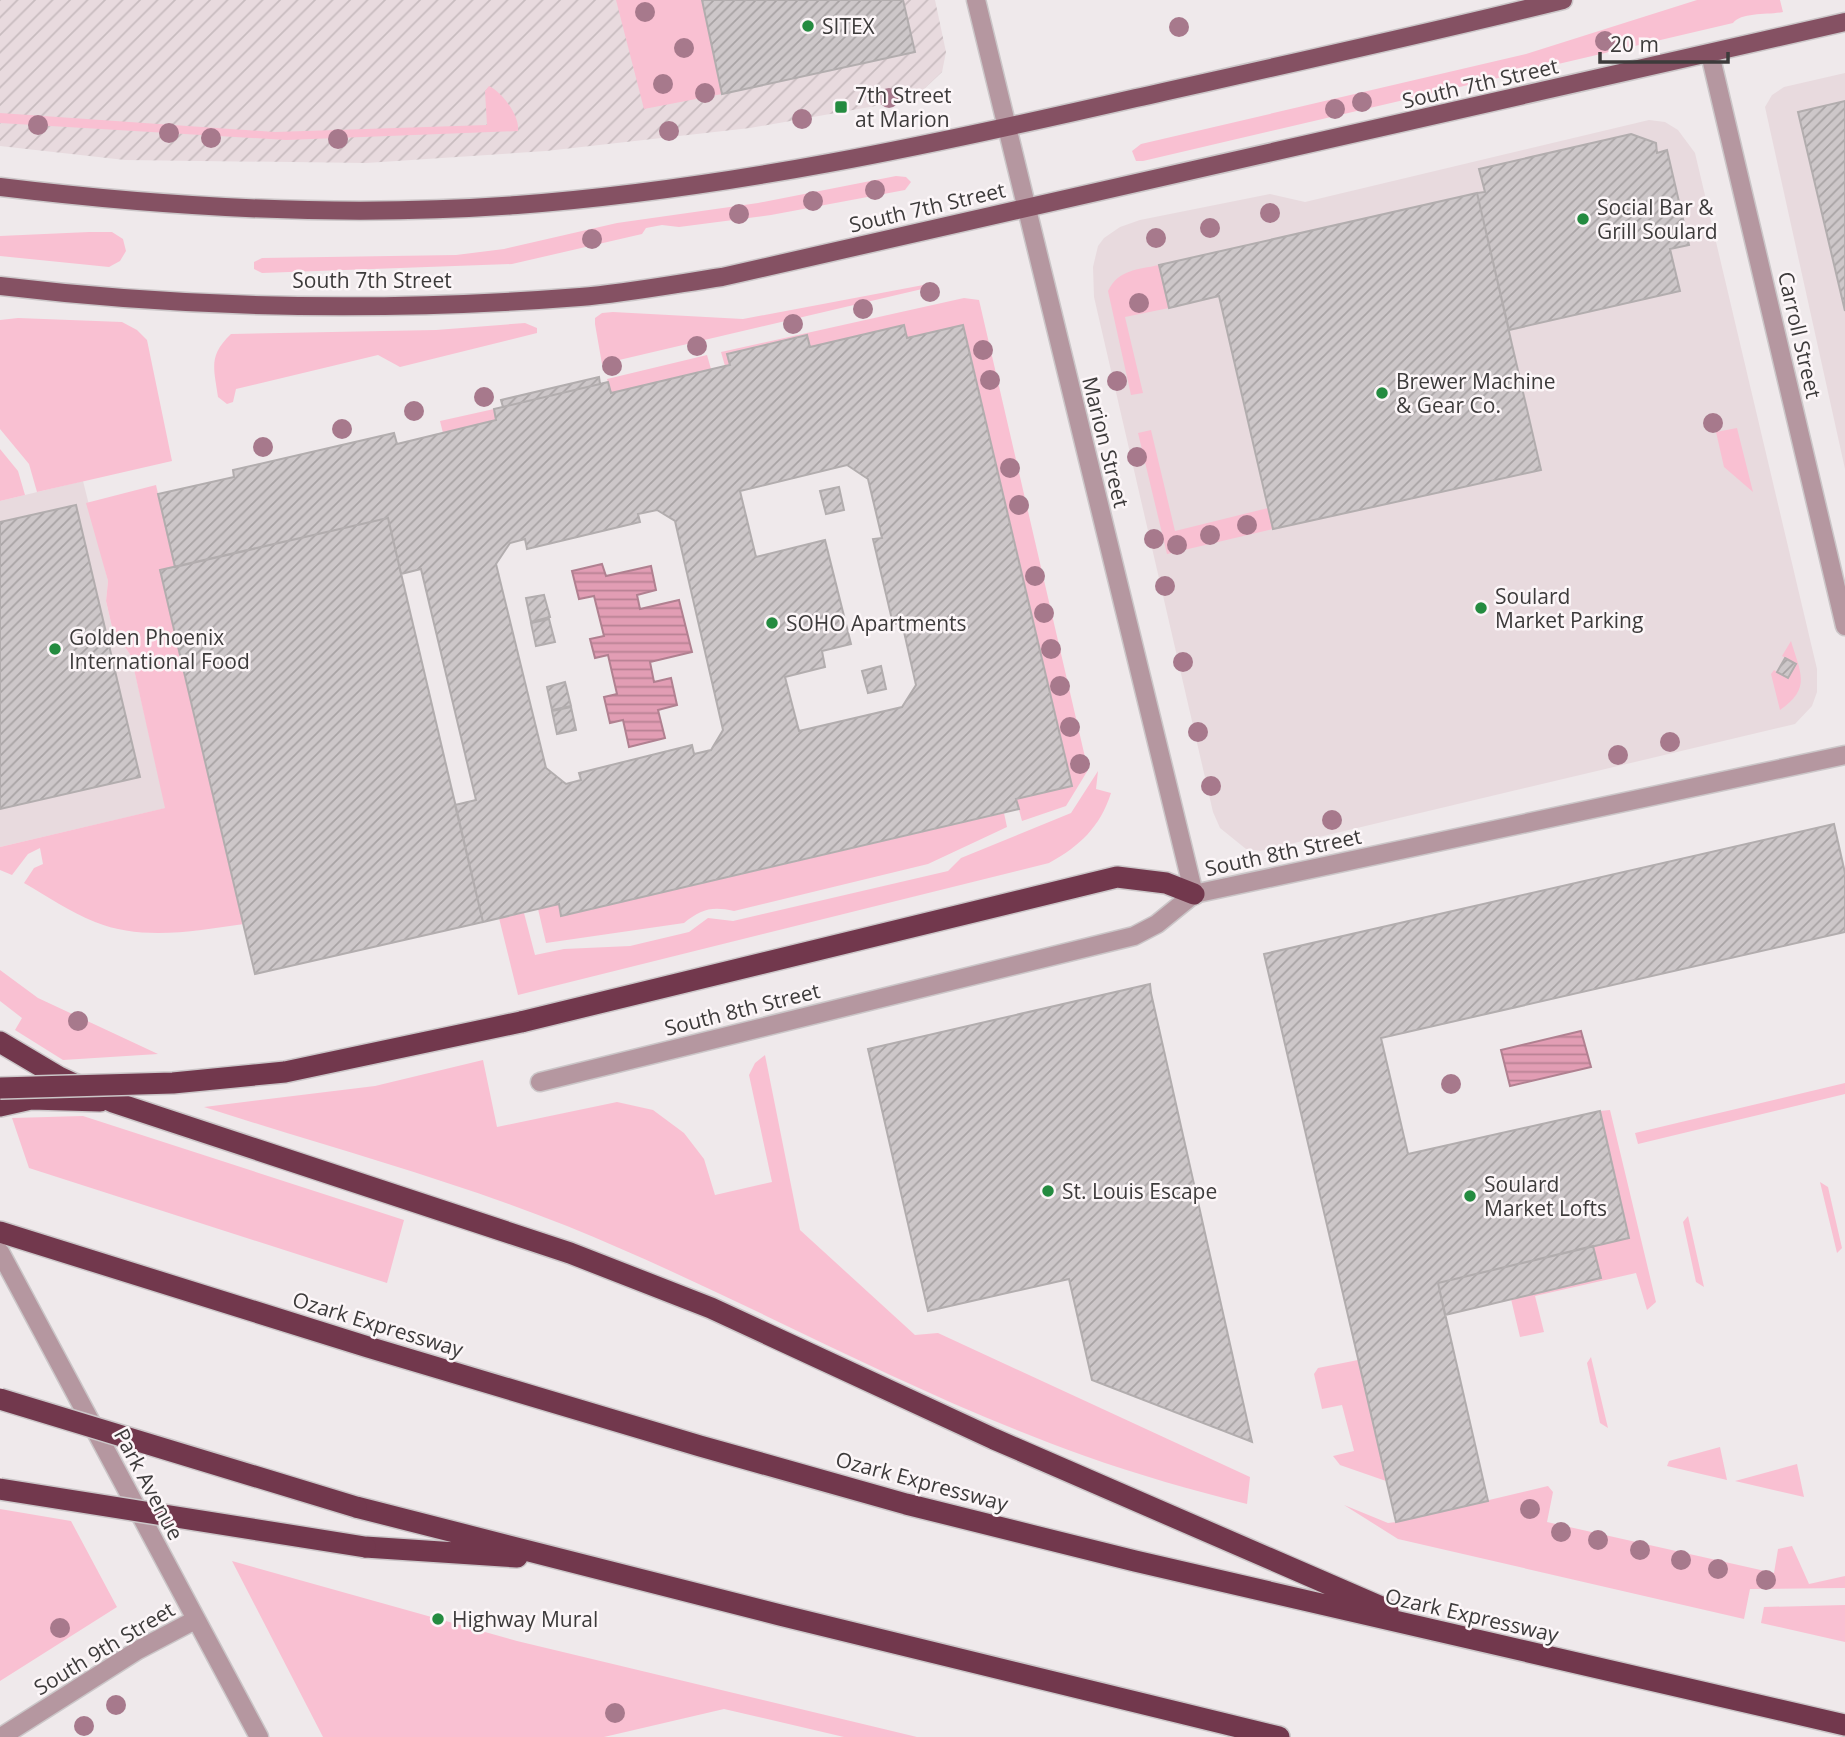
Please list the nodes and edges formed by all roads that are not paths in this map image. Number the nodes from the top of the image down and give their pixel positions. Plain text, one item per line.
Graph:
1 (976, 0) edge
2 (1563, 0) edge
3 (1845, 22) edge
4 (1710, 54) junction
5 (1004, 128) junction
6 (0, 187) edge
7 (1024, 208) junction
8 (1, 286) edge
9 (1845, 626) edge
10 (1845, 755) edge
11 (1194, 894) junction
12 (0, 1042) edge
13 (540, 1082) dead end
14 (0, 1088) edge
15 (113, 1102) junction
16 (0, 1106) edge
17 (0, 1232) edge
18 (0, 1252) edge
19 (0, 1399) edge
20 (0, 1489) edge
21 (547, 1557) junction
22 (195, 1620) junction
23 (1438, 1632) junction
24 (1845, 1725) edge
25 (1, 1737) edge
26 (259, 1737) edge
27 (1279, 1737) edge

1 - 5 street, Marion Street
2 - 5 main road
3 - 4 main road, South 7th Street
4 - 7 main road, South 7th Street
4 - 9 street, Carroll Street
5 - 6 main road
5 - 7 street, Marion Street
7 - 8 main road, South 7th Street
7 - 11 street, Marion Street
10 - 11 street, South 8th Street
11 - 13 street, South 8th Street
11 - 14 highway, bridge
12 - 15 highway
15 - 16 highway
15 - 23 highway
17 - 23 highway, Ozark Expressway
18 - 22 street, Park Avenue
19 - 21 highway, bridge
20 - 21 highway, bridge
21 - 27 highway
22 - 25 street, South 9th Street
22 - 26 street, Park Avenue
23 - 24 highway, Ozark Expressway

